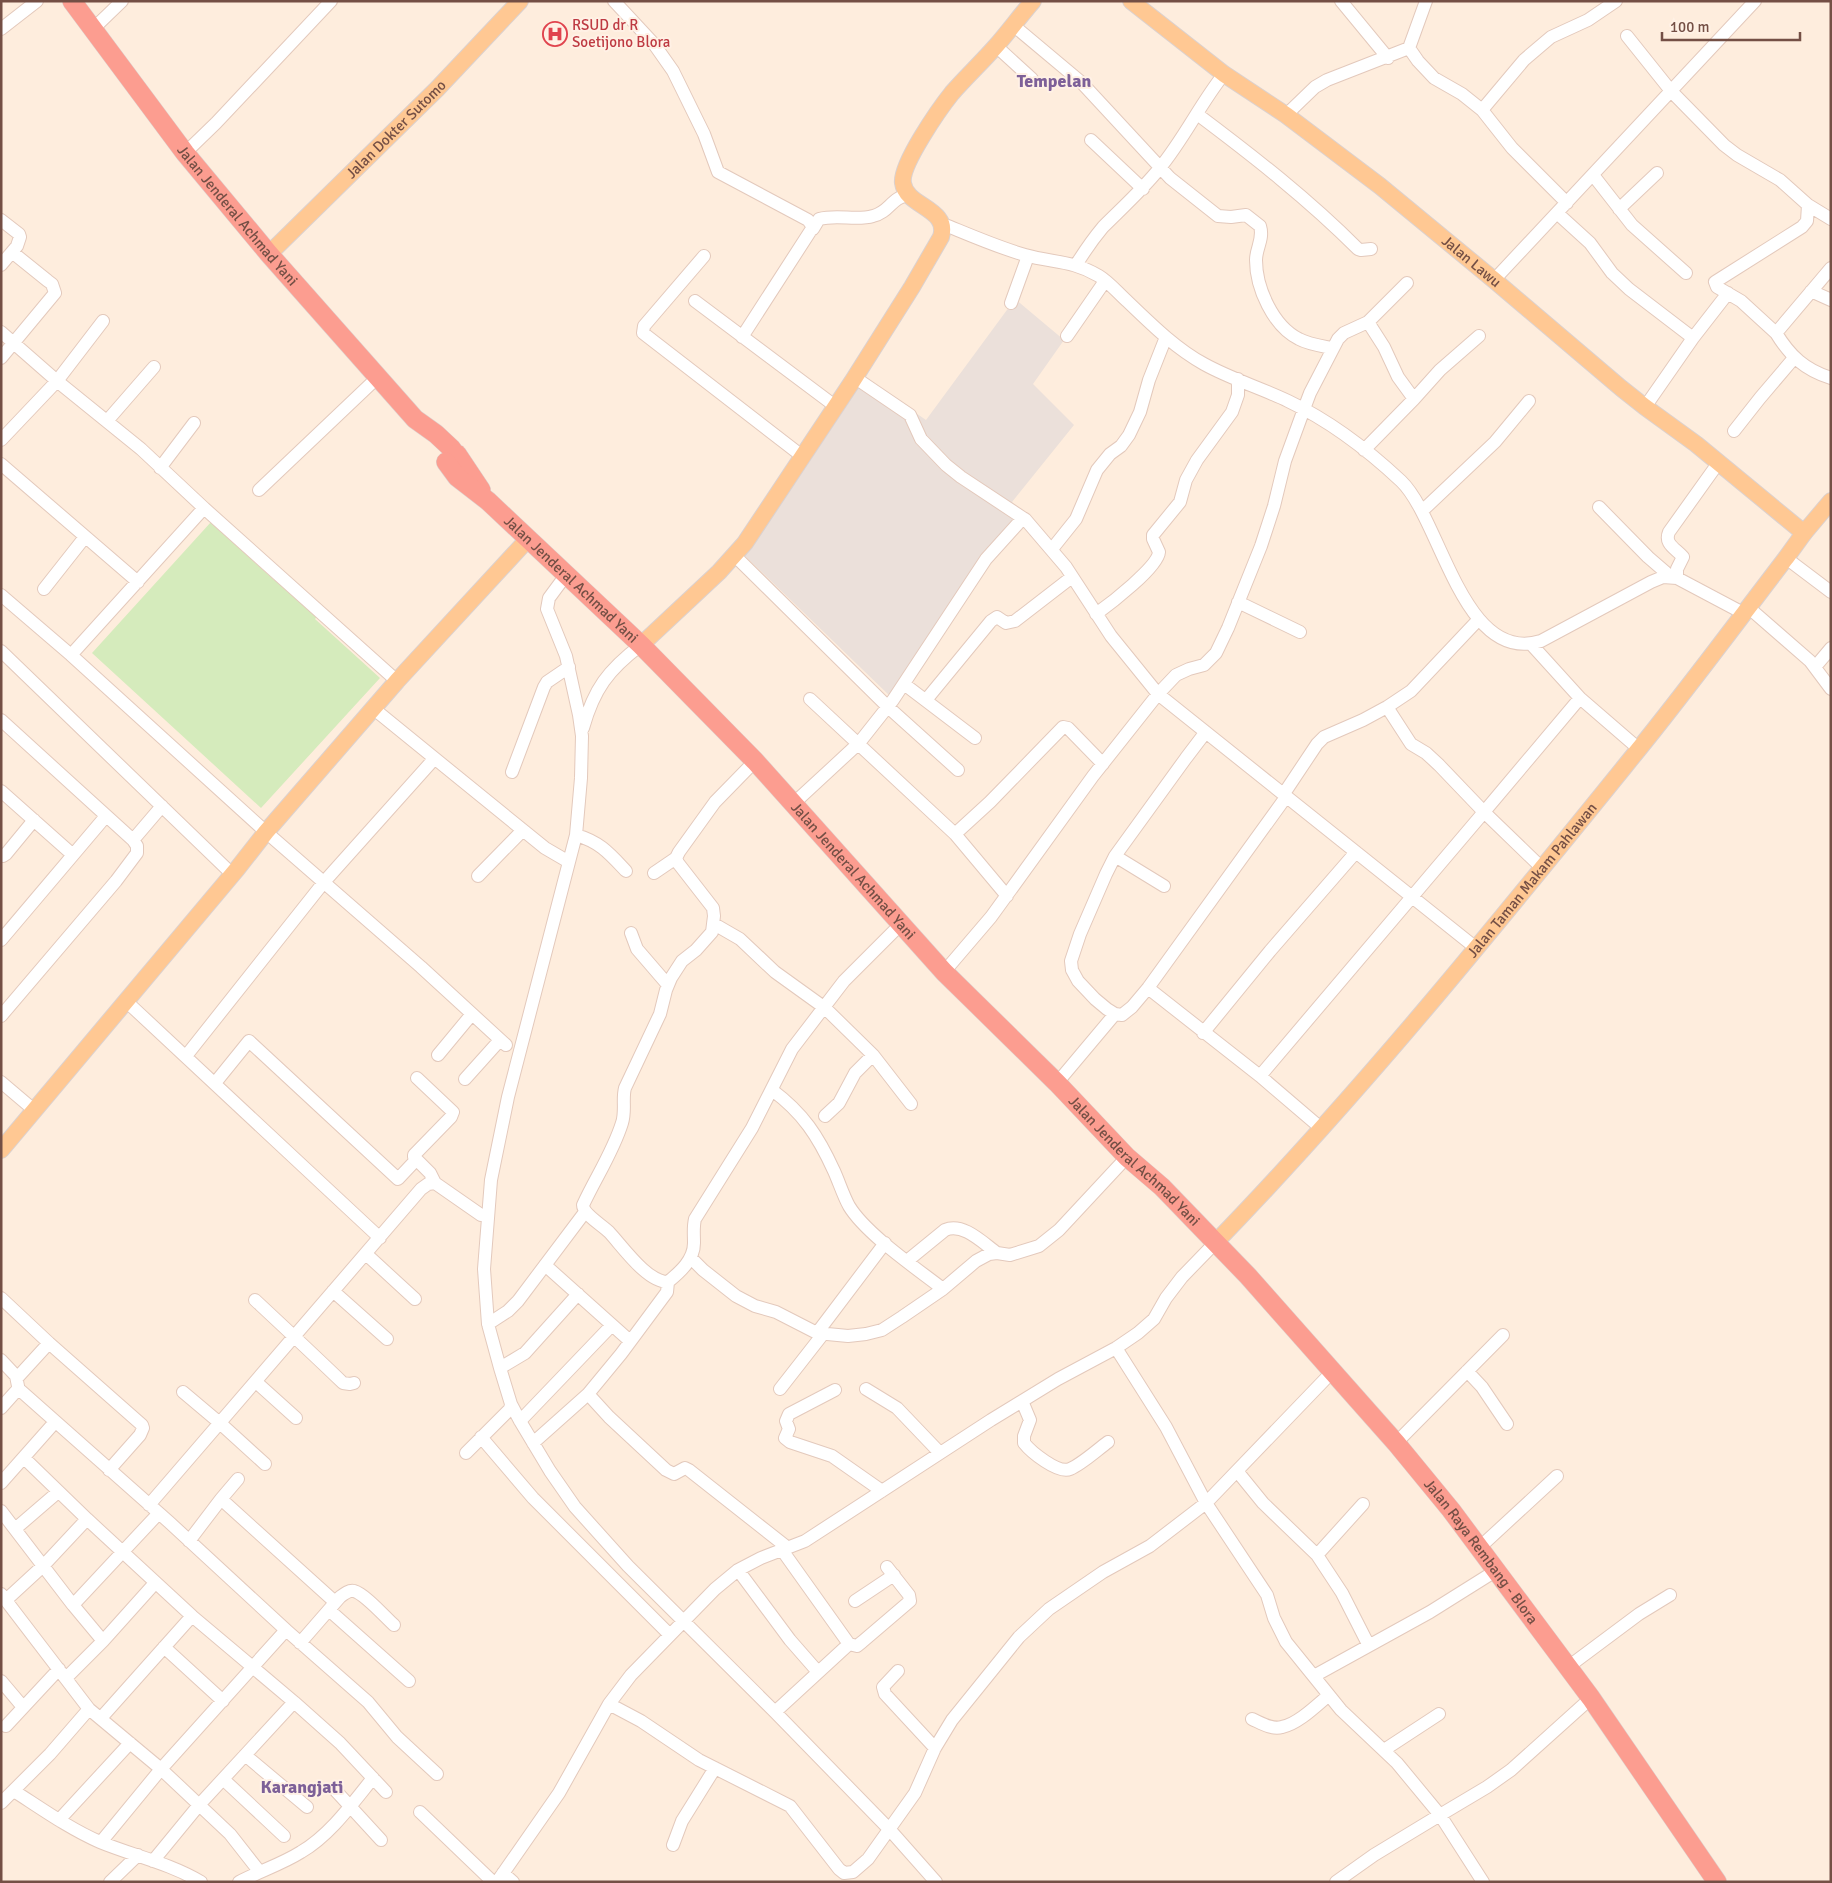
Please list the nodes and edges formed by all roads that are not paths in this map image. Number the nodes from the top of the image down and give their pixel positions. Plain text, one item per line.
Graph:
1 (37, 1) edge
2 (72, 1) edge
3 (122, 1) edge
4 (520, 1) edge
5 (614, 1) edge
6 (1032, 1) edge
7 (1131, 1) edge
8 (1341, 1) edge
9 (1426, 1) edge
10 (1616, 1) edge
11 (1755, 1) edge
12 (326, 3) edge
13 (1013, 25) junction
14 (93, 28) junction
15 (1, 29) edge
16 (1627, 36) dead end
17 (996, 46) junction
18 (1409, 48) junction
19 (1388, 58) junction
20 (1224, 74) junction
21 (1032, 78) dead end
22 (1671, 91) junction
23 (1482, 110) junction
24 (1197, 114) junction
25 (1286, 115) junction
26 (1091, 140) dead end
27 (185, 154) junction
28 (1160, 169) junction
29 (1657, 173) dead end
30 (1593, 175) junction
31 (1142, 189) junction
32 (909, 195) junction
33 (1567, 203) junction
34 (1808, 205) junction
35 (1618, 209) junction
36 (1557, 213) junction
37 (1831, 219) edge
38 (1, 220) edge
39 (943, 224) junction
40 (812, 229) junction
41 (1371, 249) dead end
42 (12, 252) junction
43 (269, 254) junction
44 (704, 256) dead end
45 (1028, 256) junction
46 (1076, 264) junction
47 (1, 265) edge
48 (1831, 268) edge
49 (1686, 273) dead end
50 (1494, 280) junction
51 (1105, 281) junction
52 (1407, 283) dead end
53 (1811, 291) junction
54 (1728, 294) junction
55 (1831, 300) edge
56 (695, 302) dead end
57 (1011, 303) dead end
58 (103, 322) dead end
59 (1368, 322) junction
60 (1, 332) edge
61 (1776, 334) junction
62 (1067, 336) dead end
63 (1479, 336) dead end
64 (742, 337) junction
65 (1166, 337) junction
66 (1693, 338) junction
67 (14, 344) junction
68 (1332, 348) junction
69 (1, 358) edge
70 (1794, 358) junction
71 (154, 366) dead end
72 (378, 376) junction
73 (854, 377) junction
74 (1831, 378) edge
75 (1238, 379) junction
76 (56, 381) junction
77 (1414, 399) junction
78 (1530, 401) dead end
79 (836, 406) junction
80 (1645, 408) junction
81 (1304, 409) junction
82 (107, 421) junction
83 (194, 423) dead end
84 (1734, 432) dead end
85 (1, 440) edge
86 (1364, 450) junction
87 (802, 456) junction
88 (1719, 462) junction
89 (1, 464) edge
90 (160, 468) junction
91 (259, 490) dead end
92 (1831, 501) edge
93 (1599, 507) dead end
94 (204, 508) junction
95 (1422, 511) junction
96 (1023, 518) junction
97 (1804, 533) junction
98 (85, 536) junction
99 (528, 539) junction
100 (1052, 549) junction
101 (735, 556) junction
102 (1786, 558) junction
103 (566, 575) junction
104 (1072, 577) junction
105 (1674, 577) junction
106 (138, 582) junction
107 (44, 589) dead end
108 (1831, 592) edge
109 (1, 595) edge
110 (1238, 602) junction
111 (1746, 610) junction
112 (1096, 614) junction
113 (1479, 619) junction
114 (1300, 632) dead end
115 (1531, 644) junction
116 (641, 645) junction
117 (1831, 648) edge
118 (1, 652) edge
119 (70, 655) junction
120 (569, 667) junction
121 (1815, 667) junction
122 (397, 681) junction
123 (904, 684) junction
124 (1831, 689) edge
125 (1158, 694) junction
126 (1580, 698) junction
127 (810, 700) dead end
128 (926, 700) junction
129 (888, 707) junction
130 (1387, 707) junction
131 (374, 709) junction
132 (1, 720) edge
133 (1206, 733) junction
134 (582, 736) junction
135 (975, 738) dead end
136 (859, 743) junction
137 (1639, 750) junction
138 (434, 759) junction
139 (755, 761) junction
140 (1103, 764) junction
141 (958, 770) dead end
142 (512, 772) dead end
143 (1, 791) edge
144 (1285, 796) junction
145 (793, 804) junction
146 (162, 806) junction
147 (1484, 812) junction
148 (106, 816) junction
149 (34, 820) junction
150 (522, 830) junction
151 (266, 832) junction
152 (955, 834) junction
153 (576, 835) junction
154 (132, 840) junction
155 (1356, 852) junction
156 (73, 855) junction
157 (1115, 856) junction
158 (2, 857) edge
159 (676, 858) junction
160 (569, 862) junction
161 (1542, 868) junction
162 (626, 871) dead end
163 (654, 873) dead end
164 (232, 874) junction
165 (478, 876) dead end
166 (324, 882) junction
167 (1164, 886) dead end
168 (1007, 896) junction
169 (1413, 897) junction
170 (714, 924) junction
171 (902, 924) junction
172 (631, 934) dead end
173 (1, 940) edge
174 (1476, 948) junction
175 (944, 972) junction
176 (668, 985) junction
177 (1148, 988) junction
178 (127, 1002) junction
179 (825, 1008) junction
180 (472, 1014) junction
181 (1115, 1014) junction
182 (1, 1016) edge
183 (1203, 1033) junction
184 (438, 1055) dead end
185 (873, 1055) junction
186 (186, 1056) junction
187 (1260, 1076) junction
188 (417, 1078) dead end
189 (465, 1079) dead end
190 (1, 1082) edge
191 (215, 1083) junction
192 (1057, 1083) junction
193 (772, 1090) junction
194 (911, 1104) dead end
195 (34, 1110) junction
196 (825, 1116) dead end
197 (1322, 1129) junction
198 (1, 1150) edge
199 (1127, 1157) junction
200 (414, 1162) dead end
201 (435, 1183) junction
202 (584, 1212) junction
203 (488, 1215) junction
204 (380, 1238) junction
205 (885, 1243) junction
206 (1215, 1243) junction
207 (997, 1252) junction
208 (366, 1254) junction
209 (691, 1258) junction
210 (906, 1261) junction
211 (545, 1265) junction
212 (668, 1282) junction
213 (943, 1289) junction
214 (333, 1291) junction
215 (578, 1294) junction
216 (1, 1298) edge
217 (415, 1299) dead end
218 (255, 1300) dead end
219 (488, 1324) junction
220 (612, 1325) junction
221 (820, 1334) junction
222 (294, 1335) junction
223 (1503, 1335) dead end
224 (387, 1339) dead end
225 (630, 1341) junction
226 (49, 1343) junction
227 (1116, 1348) junction
228 (1, 1360) edge
229 (500, 1368) junction
230 (1333, 1371) junction
231 (1467, 1371) junction
232 (256, 1382) junction
233 (354, 1383) dead end
234 (17, 1384) junction
235 (780, 1389) dead end
236 (866, 1389) dead end
237 (835, 1390) dead end
238 (183, 1392) dead end
239 (588, 1394) junction
240 (1022, 1401) junction
241 (511, 1404) junction
242 (1, 1408) edge
243 (296, 1418) dead end
244 (520, 1421) junction
245 (55, 1422) junction
246 (221, 1424) junction
247 (1507, 1424) dead end
248 (481, 1437) junction
249 (1108, 1442) dead end
250 (533, 1443) junction
251 (1396, 1443) junction
252 (466, 1453) dead end
253 (940, 1453) junction
254 (24, 1458) junction
255 (265, 1464) dead end
256 (109, 1470) junction
257 (1237, 1472) junction
258 (1557, 1476) dead end
259 (238, 1479) dead end
260 (1, 1483) edge
261 (882, 1490) junction
262 (58, 1492) junction
263 (221, 1498) junction
264 (1206, 1502) junction
265 (1363, 1504) dead end
266 (154, 1509) junction
267 (1, 1512) edge
268 (87, 1519) junction
269 (15, 1529) junction
270 (189, 1541) junction
271 (1479, 1548) junction
272 (785, 1549) junction
273 (123, 1553) junction
274 (1317, 1555) junction
275 (44, 1565) junction
276 (738, 1570) junction
277 (1496, 1570) junction
278 (155, 1583) junction
279 (1670, 1595) dead end
280 (3, 1597) edge
281 (855, 1601) dead end
282 (73, 1605) junction
283 (332, 1606) junction
284 (192, 1616) junction
285 (682, 1622) junction
286 (394, 1625) dead end
287 (286, 1630) junction
288 (670, 1635) junction
289 (103, 1641) junction
290 (300, 1643) junction
291 (849, 1644) junction
292 (1368, 1644) junction
293 (164, 1647) junction
294 (1568, 1667) junction
295 (253, 1668) junction
296 (898, 1671) dead end
297 (818, 1672) junction
298 (63, 1673) junction
299 (1314, 1676) junction
300 (1, 1681) edge
301 (409, 1681) dead end
302 (1329, 1695) junction
303 (1591, 1698) junction
304 (223, 1701) junction
305 (294, 1702) junction
306 (609, 1704) junction
307 (22, 1707) junction
308 (89, 1709) junction
309 (775, 1712) junction
310 (1439, 1714) dead end
311 (100, 1718) junction
312 (1252, 1719) dead end
313 (6, 1726) dead end
314 (130, 1743) junction
315 (935, 1748) junction
316 (1384, 1750) junction
317 (245, 1754) junction
318 (715, 1768) junction
319 (161, 1769) junction
320 (436, 1774) dead end
321 (373, 1778) junction
322 (222, 1779) junction
323 (14, 1791) junction
324 (336, 1791) dead end
325 (386, 1792) dead end
326 (1, 1802) edge
327 (198, 1805) junction
328 (350, 1806) junction
329 (307, 1807) dead end
330 (420, 1812) dead end
331 (1440, 1814) junction
332 (60, 1820) junction
333 (890, 1830) junction
334 (284, 1836) dead end
335 (381, 1840) dead end
336 (101, 1842) junction
337 (674, 1845) dead end
338 (138, 1855) junction
339 (153, 1860) junction
340 (259, 1871) junction
341 (500, 1877) edge
342 (1712, 1880) edge
343 (110, 1882) edge
344 (200, 1882) edge
345 (239, 1882) edge
346 (493, 1882) edge
347 (513, 1882) edge
348 (936, 1882) edge
349 (1336, 1882) edge
350 (1483, 1882) edge

1 - 15 street
2 - 14 highway, Jalan Jenderal Achmad Yani
3 - 14 street
4 - 43 main road, Jalan Dokter Sutomo
5 - 40 street
6 - 13 main road
7 - 20 main road, Jalan Lawu
8 - 19 street
9 - 18 street
10 - 23 street
11 - 22 street
12 - 27 street
13 - 17 main road
13 - 28 street
14 - 27 highway, Jalan Jenderal Achmad Yani
16 - 22 street
17 - 21 street
17 - 32 main road
18 - 19 street
18 - 23 street
19 - 25 street
20 - 24 street
20 - 25 main road, Jalan Lawu
22 - 30 street
22 - 34 street
23 - 33 street
24 - 28 street
24 - 41 street
25 - 50 main road, Jalan Lawu
26 - 31 street
27 - 43 highway, Jalan Jenderal Achmad Yani
28 - 31 street
28 - 68 street
29 - 35 street
30 - 33 street
30 - 35 street
31 - 46 street
32 - 39 main road
32 - 40 street
33 - 36 street
34 - 37 street
34 - 54 street
35 - 49 street
36 - 50 street
36 - 66 street
38 - 42 street
39 - 45 street
39 - 73 main road
40 - 64 street
42 - 47 street
42 - 67 street
43 - 72 highway, Jalan Jenderal Achmad Yani
44 - 87 street
45 - 46 street
45 - 57 street
46 - 51 street
48 - 53 street
50 - 80 main road, Jalan Lawu
51 - 62 street
51 - 65 street
52 - 59 street
53 - 55 street
53 - 61 street
54 - 61 street
54 - 66 street
56 - 64 street
58 - 76 street
59 - 68 street
59 - 77 street
60 - 67 street
61 - 70 street
63 - 77 street
64 - 79 street
65 - 75 street
65 - 100 street
66 - 80 street
67 - 69 street
67 - 76 street
68 - 81 street
70 - 74 street
70 - 84 street
71 - 82 street
72 - 91 street
72 - 99 highway, Jalan Jenderal Achmad Yani
73 - 79 main road
73 - 96 street
75 - 81 street
75 - 112 street
76 - 82 street
76 - 85 street
77 - 86 street
78 - 95 street
79 - 87 main road
80 - 88 main road, Jalan Lawu
81 - 86 street
81 - 110 street
82 - 90 street
83 - 90 street
86 - 95 street
87 - 101 main road
88 - 97 main road, Jalan Lawu
88 - 105 street
89 - 98 street
90 - 94 street
92 - 97 main road, Jalan Taman Makam Pahlawan
93 - 105 street
94 - 106 street
94 - 122 street
95 - 113 street
96 - 100 street
96 - 123 street
97 - 102 main road, Jalan Taman Makam Pahlawan
98 - 106 street
98 - 107 street
99 - 103 highway, Jalan Jenderal Achmad Yani
99 - 122 main road
100 - 104 street
101 - 116 main road
101 - 129 street
102 - 108 street
102 - 111 main road, Jalan Taman Makam Pahlawan
103 - 116 highway, Jalan Jenderal Achmad Yani
103 - 120 street
104 - 112 street
104 - 128 street
105 - 111 street
105 - 115 street
106 - 119 street
109 - 119 street
110 - 114 street
110 - 125 street
111 - 121 street
111 - 137 main road, Jalan Taman Makam Pahlawan
112 - 125 street
113 - 115 street
113 - 130 street
115 - 126 street
116 - 134 street
116 - 139 highway, Jalan Jenderal Achmad Yani
117 - 121 street
118 - 146 street
119 - 151 street
120 - 134 street
120 - 142 street
121 - 124 street
122 - 131 main road
123 - 128 street
123 - 129 street
125 - 133 street
125 - 140 street
126 - 137 street
126 - 147 street
127 - 136 street
128 - 135 street
129 - 136 street
129 - 141 street
130 - 144 street
130 - 147 street
131 - 138 street
131 - 151 main road
132 - 148 street
133 - 144 street
133 - 157 street
134 - 153 street
136 - 145 street
136 - 152 street
137 - 161 main road, Jalan Taman Makam Pahlawan
138 - 150 street
138 - 166 street
139 - 145 highway, Jalan Jenderal Achmad Yani
139 - 159 street
140 - 152 street
140 - 168 street
143 - 149 street
144 - 155 street
144 - 177 street
145 - 171 highway, Jalan Jenderal Achmad Yani
146 - 154 street
146 - 164 street
147 - 161 street
147 - 169 street
148 - 154 street
148 - 156 street
149 - 156 street
149 - 158 street
150 - 160 street
150 - 165 street
151 - 164 main road
151 - 166 street
152 - 168 street
153 - 160 street
153 - 162 street
154 - 182 street
155 - 169 street
155 - 183 street
156 - 173 street
157 - 167 street
157 - 181 street
159 - 163 street
159 - 170 street
160 - 203 street
161 - 174 main road, Jalan Taman Makam Pahlawan
164 - 178 main road
166 - 180 street
166 - 186 street
168 - 175 street
169 - 174 street
169 - 187 street
170 - 176 street
170 - 179 street
171 - 175 highway, Jalan Jenderal Achmad Yani
171 - 179 street
172 - 176 street
174 - 197 main road, Jalan Taman Makam Pahlawan
175 - 192 highway, Jalan Jenderal Achmad Yani
176 - 202 street
177 - 181 street
177 - 183 street
178 - 186 street
178 - 195 main road
179 - 185 street
179 - 193 street
180 - 184 street
180 - 189 street
181 - 192 street
183 - 187 street
185 - 194 street
185 - 196 street
186 - 191 street
187 - 197 street
188 - 201 street
190 - 195 street
191 - 200 street
191 - 204 street
192 - 199 highway, Jalan Jenderal Achmad Yani
193 - 205 street
193 - 209 street
195 - 198 main road
197 - 206 main road, Jalan Taman Makam Pahlawan
199 - 206 highway, Jalan Jenderal Achmad Yani
199 - 207 street
201 - 203 street
201 - 204 street
202 - 211 street
202 - 212 street
203 - 219 street
204 - 208 street
205 - 210 street
205 - 221 street
206 - 227 street
206 - 230 highway, Jalan Raya Rembang - Blora
207 - 210 street
207 - 213 street
208 - 214 street
208 - 217 street
209 - 212 street
209 - 221 street
210 - 213 street
211 - 215 street
211 - 219 street
212 - 225 street
213 - 221 street
214 - 222 street
214 - 224 street
215 - 220 street
215 - 229 street
216 - 226 street
218 - 222 street
219 - 229 street
220 - 225 street
220 - 244 street
221 - 235 street
222 - 232 street
222 - 233 street
223 - 231 street
225 - 239 street
226 - 234 street
226 - 256 street
227 - 240 street
227 - 264 street
228 - 234 street
229 - 241 street
230 - 251 highway, Jalan Raya Rembang - Blora
230 - 257 street
231 - 247 street
231 - 251 street
232 - 243 street
232 - 246 street
234 - 242 street
234 - 245 street
236 - 253 street
237 - 261 street
238 - 246 street
239 - 250 street
239 - 272 street
240 - 249 street
240 - 253 street
241 - 244 street
241 - 248 street
244 - 250 street
245 - 254 street
245 - 256 street
246 - 255 street
246 - 266 street
248 - 252 street
248 - 288 street
250 - 285 street
251 - 271 highway, Jalan Raya Rembang - Blora
253 - 261 street
254 - 260 street
254 - 262 street
256 - 266 street
257 - 264 street
257 - 274 street
258 - 271 street
259 - 263 street
261 - 272 street
262 - 268 street
262 - 269 street
263 - 270 street
263 - 283 street
264 - 299 street
264 - 315 street
265 - 274 street
266 - 270 street
266 - 273 street
267 - 269 street
268 - 273 street
268 - 275 street
269 - 275 street
270 - 287 street
271 - 277 highway, Jalan Raya Rembang - Blora
272 - 276 street
272 - 291 street
273 - 278 street
273 - 282 street
274 - 292 street
275 - 280 street
275 - 282 street
276 - 285 street
276 - 297 street
277 - 292 street
277 - 294 highway, Jalan Raya Rembang - Blora
278 - 284 street
278 - 289 street
279 - 294 street
280 - 298 street
281 - 291 street
282 - 289 street
283 - 286 street
283 - 290 street
283 - 301 street
284 - 293 street
284 - 295 street
285 - 288 street
285 - 309 street
287 - 290 street
287 - 295 street
288 - 306 street
289 - 298 street
290 - 320 street
291 - 297 street
292 - 299 street
293 - 304 street
293 - 311 street
294 - 303 highway, Jalan Raya Rembang - Blora
295 - 304 street
295 - 305 street
296 - 315 street
297 - 309 street
298 - 307 street
298 - 308 street
299 - 302 street
300 - 307 street
302 - 312 street
302 - 316 street
303 - 331 street
303 - 342 highway, Jalan Raya Rembang - Blora
304 - 319 street
305 - 317 street
305 - 321 street
306 - 318 street
306 - 341 street
307 - 313 street
308 - 311 street
308 - 323 street
309 - 333 street
310 - 316 street
311 - 314 street
314 - 319 street
314 - 332 street
315 - 333 street
316 - 331 street
317 - 322 street
317 - 329 street
318 - 333 street
318 - 337 street
319 - 327 street
319 - 336 street
321 - 325 street
321 - 328 street
322 - 327 street
322 - 334 street
323 - 326 street
323 - 332 street
324 - 328 street
327 - 339 street
327 - 340 street
328 - 335 street
328 - 340 street
330 - 346 street
331 - 349 street
331 - 350 street
332 - 336 street
333 - 348 street
336 - 338 street
338 - 339 street
338 - 343 street
339 - 344 street
340 - 345 street
341 - 347 street

